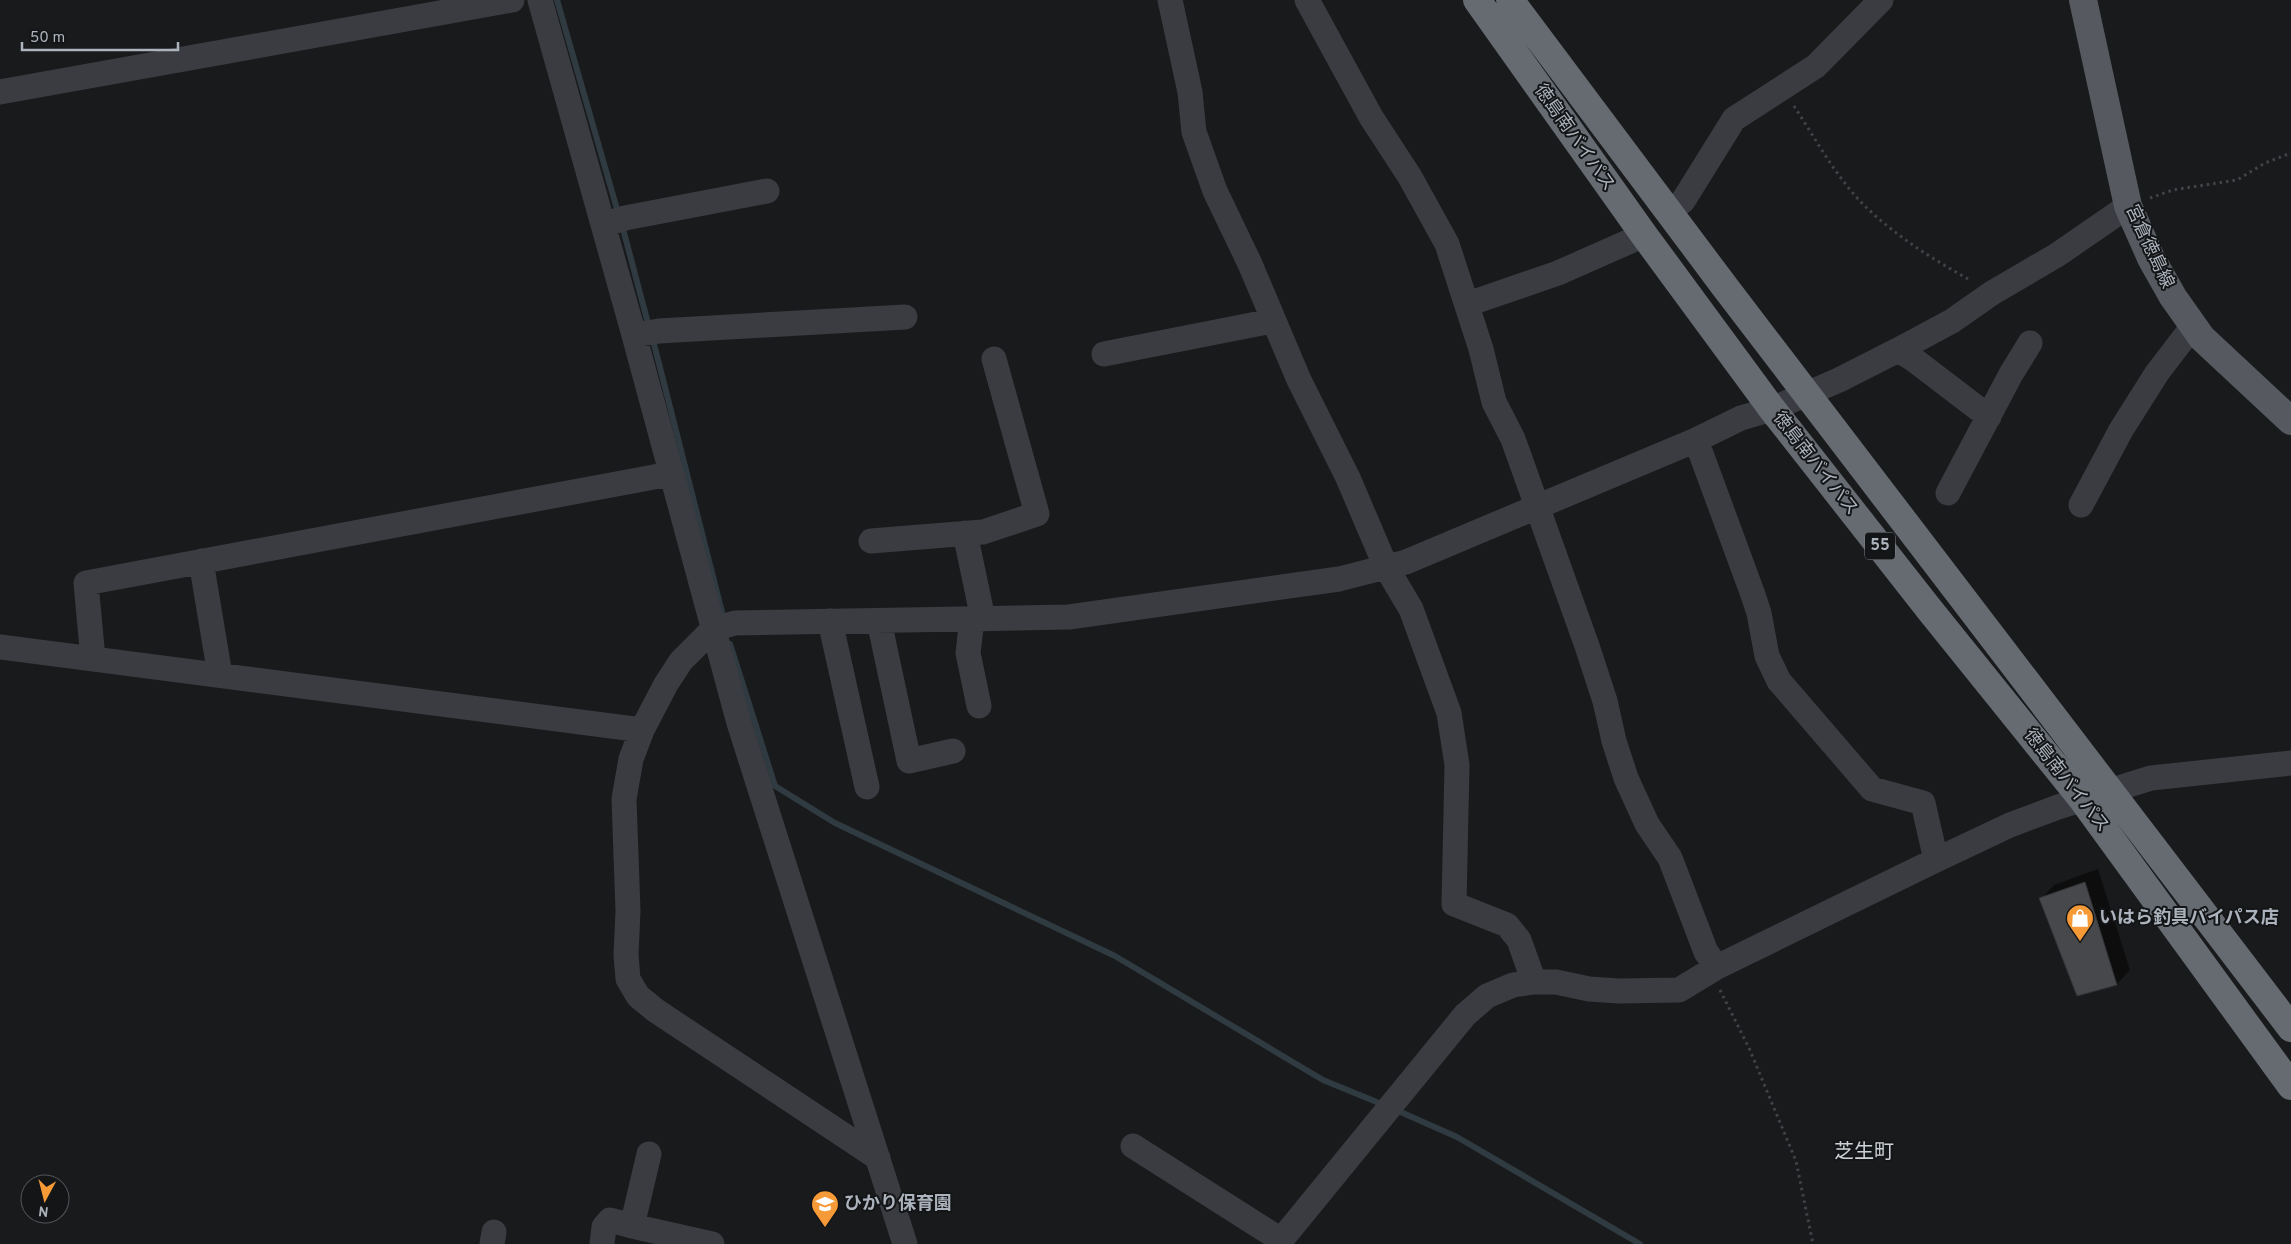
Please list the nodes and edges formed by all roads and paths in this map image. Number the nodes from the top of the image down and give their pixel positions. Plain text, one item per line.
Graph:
1 (512, 0) edge
2 (540, 0) edge
3 (1170, 0) edge
4 (1306, 0) edge
5 (1477, 0) edge
6 (1510, 0) edge
7 (1881, 0) edge
8 (2083, 0) edge
9 (1782, 88) junction
10 (0, 92) edge
11 (2291, 153) edge
12 (767, 192) dead end
13 (2128, 206) junction
14 (1669, 212) junction
15 (614, 221) junction
16 (1644, 235) junction
17 (1992, 293) junction
18 (1468, 304) junction
19 (905, 317) dead end
20 (1272, 321) junction
21 (2193, 326) junction
22 (646, 333) junction
23 (2030, 343) dead end
24 (1898, 350) junction
25 (1104, 354) dead end
26 (994, 359) dead end
27 (1807, 394) junction
28 (1772, 409) junction
29 (1989, 417) junction
30 (2291, 421) edge
31 (1696, 440) junction
32 (670, 474) junction
33 (1948, 493) dead end
34 (1538, 505) junction
35 (2081, 505) dead end
36 (965, 533) junction
37 (871, 541) dead end
38 (201, 560) junction
39 (1386, 566) junction
40 (977, 619) junction
41 (830, 621) junction
42 (879, 621) junction
43 (723, 626) junction
44 (0, 647) edge
45 (93, 659) junction
46 (220, 675) junction
47 (979, 706) dead end
48 (642, 730) junction
49 (953, 751) dead end
50 (2291, 764) edge
51 (867, 787) dead end
52 (2110, 791) junction
53 (2082, 800) junction
54 (1936, 860) junction
55 (1712, 970) junction
56 (1534, 982) junction
57 (2291, 1028) edge
58 (2291, 1086) edge
59 (1133, 1146) dead end
60 (649, 1154) dead end
61 (878, 1158) junction
62 (632, 1226) junction
63 (1279, 1242) edge
64 (602, 1244) edge
65 (712, 1244) edge
66 (905, 1244) edge
67 (1813, 1244) edge

1 - 10 street
2 - 15 street
3 - 20 street
4 - 18 street
5 - 16 highway, 徳島南バイパス / 55
6 - 14 highway, 徳島南バイパス / 55
7 - 9 street
8 - 13 main road, 宮倉徳島線
9 - 14 street
9 - 17 path
11 - 13 path
12 - 15 street
13 - 17 street
13 - 21 main road, 宮倉徳島線
14 - 27 highway, 徳島南バイパス / 55
15 - 22 street
16 - 18 street
16 - 28 highway, 徳島南バイパス / 55
17 - 24 street
18 - 34 street
19 - 22 street
20 - 25 street
20 - 39 street
21 - 30 main road, 宮倉徳島線
21 - 35 street
22 - 32 street
23 - 29 street
24 - 27 street
24 - 29 street
26 - 36 street
27 - 28 street
27 - 52 highway, 徳島南バイパス / 55
28 - 31 street
28 - 53 highway, 徳島南バイパス / 55
29 - 33 street
31 - 34 street
31 - 54 street
32 - 38 street
32 - 43 street
34 - 39 street
34 - 55 street
36 - 37 street
36 - 40 street
38 - 45 street
38 - 46 street
39 - 40 street
39 - 56 street
40 - 42 street
40 - 47 street
41 - 42 street
41 - 43 street
41 - 51 street
42 - 49 street
43 - 48 street
43 - 61 street
44 - 45 street
45 - 46 street
46 - 48 street
48 - 61 street
50 - 52 street
52 - 53 street
52 - 57 highway, 徳島南バイパス / 55
53 - 54 street
53 - 58 highway, 徳島南バイパス / 55
54 - 55 street
55 - 56 street
55 - 67 path
56 - 63 street
59 - 63 street
60 - 62 street
61 - 66 street
62 - 64 street
62 - 65 street

